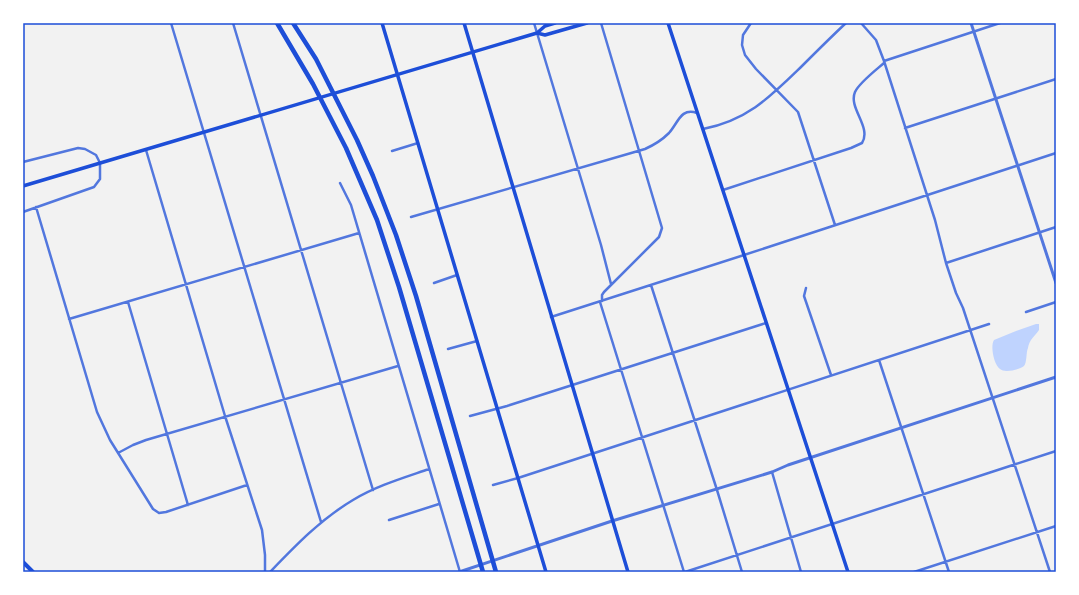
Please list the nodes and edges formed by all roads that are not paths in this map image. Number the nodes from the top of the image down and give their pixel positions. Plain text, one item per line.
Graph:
1 (171, 23) edge
2 (233, 23) edge
3 (274, 23) edge
4 (277, 23) edge
5 (293, 23) edge
6 (382, 23) edge
7 (464, 23) edge
8 (534, 23) edge
9 (555, 23) edge
10 (587, 23) edge
11 (601, 23) edge
12 (668, 23) edge
13 (751, 23) edge
14 (846, 23) edge
15 (860, 23) edge
16 (971, 23) edge
17 (1000, 23) edge
18 (974, 32) junction
19 (537, 33) junction
20 (289, 43) junction
21 (472, 52) junction
22 (884, 62) junction
23 (397, 74) junction
24 (1056, 79) edge
25 (777, 90) junction
26 (995, 99) junction
27 (697, 113) junction
28 (261, 115) junction
29 (905, 128) junction
30 (703, 129) junction
31 (203, 132) junction
32 (418, 143) junction
33 (146, 150) junction
34 (639, 150) junction
35 (392, 151) dead end
36 (1056, 153) edge
37 (814, 160) junction
38 (23, 162) edge
39 (100, 163) junction
40 (1018, 166) junction
41 (578, 168) junction
42 (340, 183) dead end
43 (23, 186) edge
44 (513, 187) junction
45 (723, 190) junction
46 (926, 196) junction
47 (36, 207) junction
48 (438, 209) junction
49 (23, 212) edge
50 (411, 217) dead end
51 (835, 225) junction
52 (1056, 227) edge
53 (359, 233) junction
54 (1040, 233) junction
55 (302, 251) junction
56 (744, 255) junction
57 (946, 263) junction
58 (244, 268) junction
59 (457, 275) junction
60 (434, 283) dead end
61 (1056, 283) edge
62 (611, 284) junction
63 (186, 285) junction
64 (652, 285) junction
65 (806, 288) dead end
66 (128, 302) junction
67 (601, 302) junction
68 (1056, 302) edge
69 (1026, 312) dead end
70 (552, 317) junction
71 (69, 319) junction
72 (766, 322) junction
73 (989, 324) dead end
74 (970, 330) junction
75 (477, 340) junction
76 (448, 349) dead end
77 (673, 352) junction
78 (879, 360) junction
79 (398, 366) junction
80 (620, 369) junction
81 (831, 375) junction
82 (1056, 377) edge
83 (341, 382) junction
84 (572, 385) junction
85 (788, 389) junction
86 (992, 397) junction
87 (284, 398) junction
88 (497, 408) junction
89 (225, 416) junction
90 (470, 416) dead end
91 (695, 420) junction
92 (901, 427) junction
93 (167, 434) junction
94 (643, 437) junction
95 (1056, 451) edge
96 (592, 453) junction
97 (118, 454) junction
98 (810, 458) junction
99 (1015, 464) junction
100 (429, 469) junction
101 (772, 472) junction
102 (518, 478) junction
103 (492, 484) dead end
104 (247, 485) junction
105 (373, 490) junction
106 (717, 490) junction
107 (923, 494) junction
108 (439, 504) junction
109 (188, 505) junction
110 (664, 505) junction
111 (389, 520) dead end
112 (612, 521) junction
113 (321, 522) junction
114 (832, 524) junction
115 (1056, 526) edge
116 (1037, 532) junction
117 (791, 537) junction
118 (538, 546) junction
119 (737, 555) junction
120 (23, 562) edge
121 (945, 562) junction
122 (33, 572) edge
123 (265, 572) edge
124 (270, 572) edge
125 (459, 572) edge
126 (483, 572) edge
127 (496, 572) edge
128 (546, 572) edge
129 (628, 572) edge
130 (684, 572) edge
131 (742, 572) edge
132 (801, 572) edge
133 (848, 572) edge
134 (914, 572) edge
135 (949, 572) edge
136 (1050, 572) edge

1 - 31 street
2 - 28 street
3 - 20 highway
4 - 20 highway
5 - 127 highway
6 - 23 main road
7 - 21 main road
8 - 19 street
9 - 19 main road
10 - 19 main road
11 - 34 street
12 - 27 main road
13 - 25 street
14 - 25 street
15 - 22 street
16 - 18 street
17 - 18 street
18 - 22 street
18 - 26 street
19 - 21 main road
19 - 41 street
20 - 126 highway
21 - 23 main road
21 - 44 main road
22 - 29 street
22 - 37 street
23 - 28 main road
23 - 32 main road
24 - 26 street
25 - 30 street
25 - 37 street
26 - 29 street
26 - 40 street
27 - 30 main road
27 - 34 street
28 - 31 main road
28 - 55 street
29 - 46 street
30 - 45 main road
31 - 33 main road
31 - 58 street
32 - 35 street
32 - 48 main road
33 - 39 main road
33 - 63 street
34 - 41 street
34 - 62 street
36 - 40 street
37 - 45 street
37 - 51 street
38 - 39 street
39 - 43 main road
39 - 47 street
40 - 46 street
40 - 54 street
41 - 44 street
41 - 62 street
42 - 53 street
44 - 48 street
44 - 70 main road
45 - 56 main road
46 - 51 street
46 - 57 street
47 - 49 street
47 - 71 street
48 - 50 street
48 - 59 main road
51 - 56 street
52 - 54 street
53 - 55 street
53 - 79 street
54 - 57 street
54 - 61 street
55 - 58 street
55 - 83 street
56 - 64 street
56 - 72 main road
57 - 74 street
58 - 63 street
58 - 87 street
59 - 60 street
59 - 75 main road
62 - 67 street
63 - 66 street
63 - 89 street
64 - 67 street
64 - 77 street
65 - 81 street
66 - 71 street
66 - 93 street
67 - 70 street
67 - 80 street
68 - 69 street
70 - 84 main road
71 - 97 street
72 - 77 street
72 - 85 main road
73 - 74 street
74 - 78 street
74 - 86 street
75 - 76 street
75 - 88 main road
77 - 80 street
77 - 91 street
78 - 81 street
78 - 92 street
79 - 83 street
79 - 100 street
80 - 84 street
80 - 94 street
81 - 85 street
82 - 86 street
83 - 87 street
83 - 105 street
84 - 88 street
84 - 96 main road
85 - 91 street
85 - 98 main road
86 - 92 street
86 - 99 street
87 - 89 street
87 - 113 street
88 - 90 street
88 - 102 main road
89 - 93 street
89 - 104 street
91 - 94 street
91 - 106 street
92 - 98 street
92 - 107 street
93 - 97 street
93 - 109 street
94 - 96 street
94 - 110 street
95 - 99 street
96 - 102 street
96 - 112 main road
97 - 109 street
98 - 101 street
98 - 114 main road
99 - 107 street
99 - 116 street
100 - 105 street
100 - 108 street
101 - 106 street
101 - 117 street
102 - 103 street
102 - 118 main road
104 - 109 street
104 - 123 street
105 - 113 street
106 - 110 street
106 - 119 street
107 - 114 street
107 - 121 street
108 - 111 street
108 - 125 street
110 - 112 street
110 - 130 street
112 - 118 street
112 - 129 main road
113 - 124 street
114 - 117 street
114 - 133 main road
115 - 116 street
116 - 121 street
116 - 136 street
117 - 119 street
117 - 132 street
118 - 125 street
118 - 128 main road
119 - 130 street
119 - 131 street
120 - 122 main road
121 - 134 street
121 - 135 street

